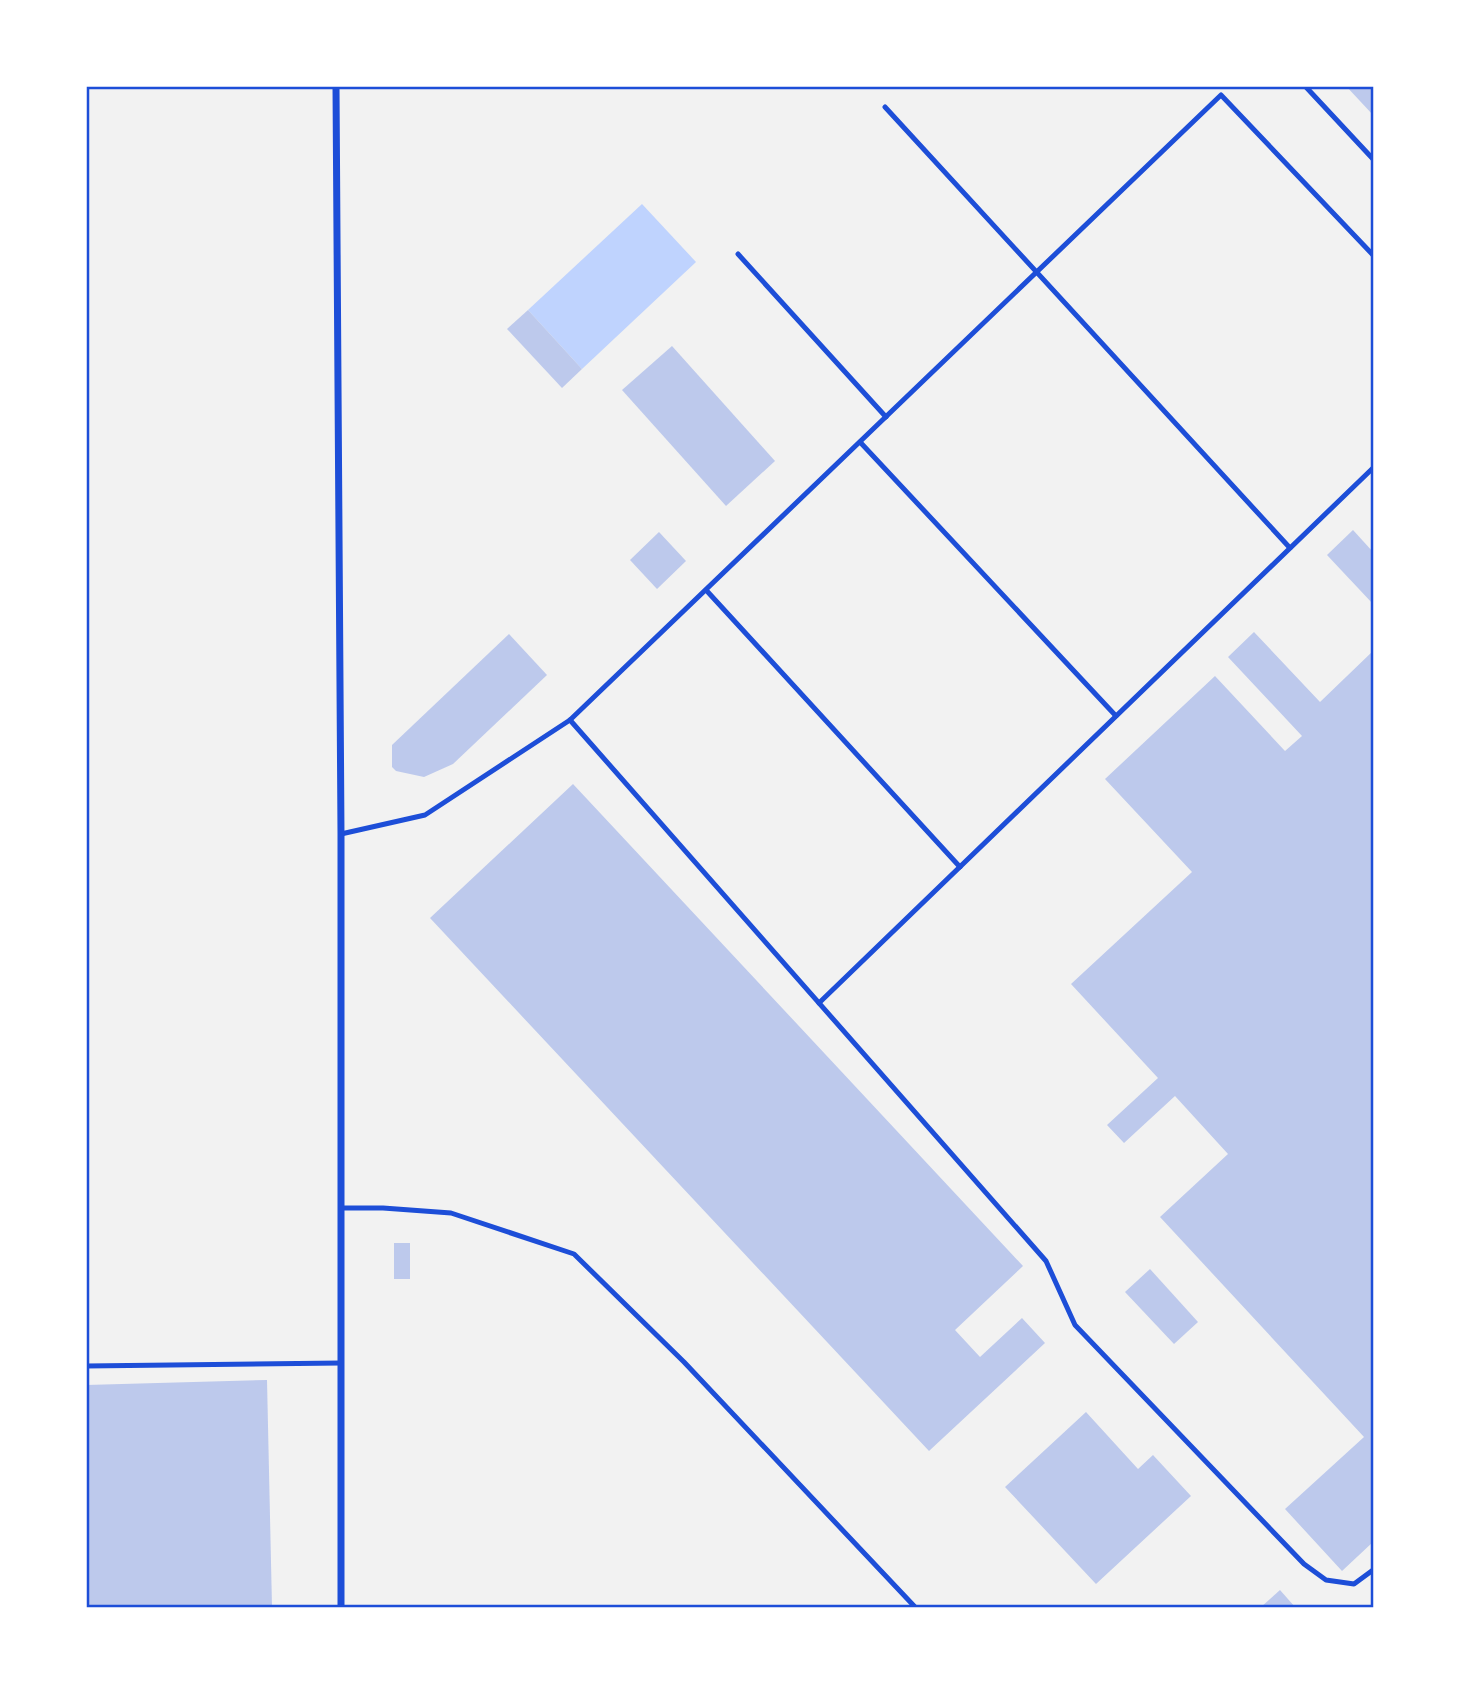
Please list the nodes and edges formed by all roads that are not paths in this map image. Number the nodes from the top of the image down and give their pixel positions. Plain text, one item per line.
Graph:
1 (336, 86) edge
2 (1306, 86) edge
3 (885, 107) dead end
4 (1373, 159) edge
5 (738, 254) dead end
6 (1373, 255) edge
7 (1037, 272) junction
8 (886, 416) junction
9 (860, 442) junction
10 (1373, 468) edge
11 (1290, 548) junction
12 (706, 590) junction
13 (1116, 716) junction
14 (570, 720) junction
15 (341, 834) junction
16 (960, 867) junction
17 (819, 1003) junction
18 (341, 1208) junction
19 (341, 1363) junction
20 (86, 1366) edge
21 (1373, 1570) edge
22 (341, 1607) edge
23 (915, 1607) edge

1 - 15 street
2 - 4 lane
3 - 7 lane
5 - 8 lane
6 - 7 lane
7 - 8 lane
7 - 11 lane
8 - 9 lane
9 - 12 lane
9 - 13 lane
10 - 11 lane
11 - 13 lane
12 - 14 lane
12 - 16 lane
13 - 16 lane
14 - 15 lane
14 - 17 lane
15 - 18 street
16 - 17 lane
17 - 21 lane
18 - 19 street
18 - 23 lane
19 - 20 lane
19 - 22 street

